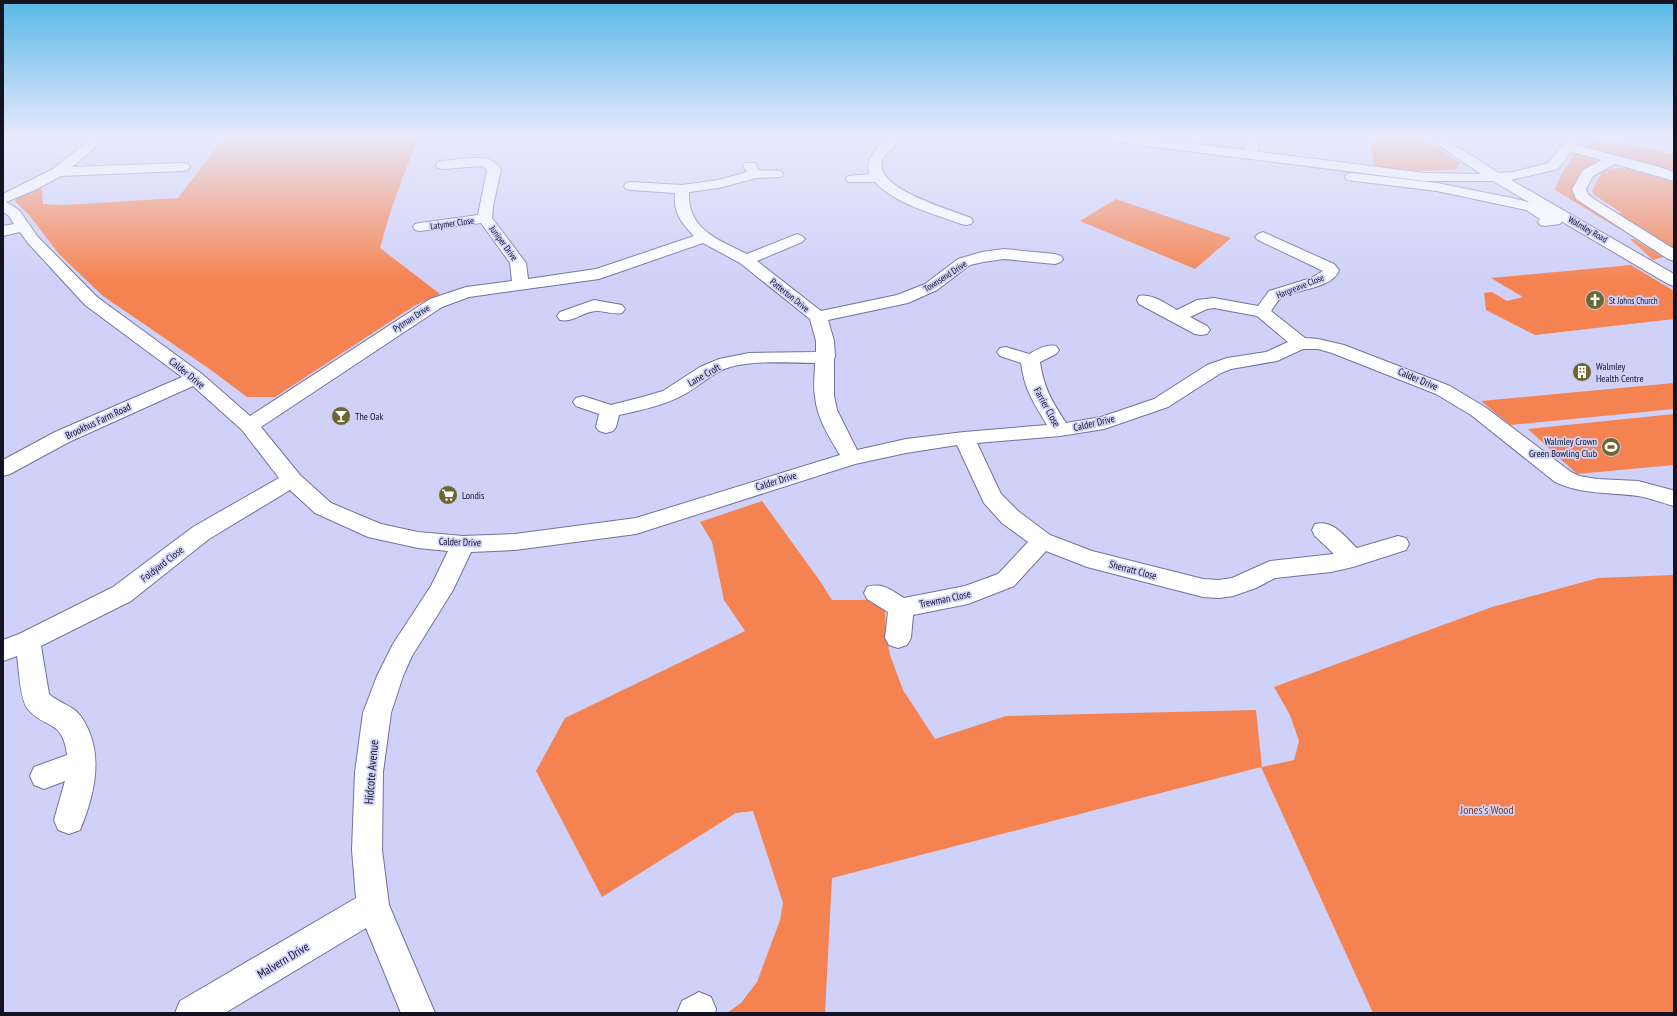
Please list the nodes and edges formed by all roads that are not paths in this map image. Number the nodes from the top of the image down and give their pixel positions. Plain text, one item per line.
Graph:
1 (33, 185) edge
2 (491, 185) edge
3 (640, 185) edge
4 (709, 185) edge
5 (885, 185) edge
6 (1429, 185) edge
7 (1511, 185) edge
8 (1530, 185) edge
9 (1581, 185) edge
10 (682, 189) junction
11 (3, 198) edge
12 (3, 206) edge
13 (485, 218) junction
14 (406, 220) dead end
15 (966, 221) dead end
16 (1545, 222) dead end
17 (24, 226) junction
18 (3, 231) edge
19 (799, 235) dead end
20 (1263, 237) dead end
21 (704, 238) junction
22 (1674, 256) edge
23 (1055, 259) dead end
24 (746, 260) junction
25 (1658, 270) junction
26 (599, 274) junction
27 (1674, 281) edge
28 (520, 284) junction
29 (1145, 300) dead end
30 (594, 305) junction
31 (616, 309) dead end
32 (1262, 312) junction
33 (566, 316) dead end
34 (818, 317) junction
35 (1177, 317) junction
36 (1201, 330) dead end
37 (1300, 343) junction
38 (1050, 350) dead end
39 (1006, 352) dead end
40 (826, 357) junction
41 (1030, 360) junction
42 (194, 378) junction
43 (583, 402) dead end
44 (249, 426) junction
45 (1060, 430) junction
46 (964, 438) junction
47 (852, 458) junction
48 (3, 469) edge
49 (292, 480) junction
50 (1674, 499) edge
51 (1323, 530) dead end
52 (1042, 541) junction
53 (463, 544) junction
54 (1398, 544) dead end
55 (1353, 558) junction
56 (876, 593) dead end
57 (901, 608) junction
58 (898, 638) dead end
59 (28, 641) junction
60 (3, 651) edge
61 (82, 762) junction
62 (44, 776) dead end
63 (70, 820) dead end
64 (373, 906) junction
65 (192, 1013) edge
66 (418, 1013) edge

1 - 11 street
2 - 13 street, Juniper Drive
3 - 10 street
4 - 10 street
5 - 15 street
6 - 16 street
7 - 25 street, Walmley Road
8 - 25 street, Walmley Road
9 - 22 street
10 - 21 street, Patterton Drive
12 - 17 street, Calder Drive
13 - 14 street, Latymer Close
13 - 28 street, Juniper Drive
17 - 18 street
17 - 42 street, Calder Drive
19 - 24 street
20 - 32 street, Hargreave Close
21 - 24 street, Patterton Drive
21 - 26 street, Pytman Drive
23 - 34 street, Townsend Drive
24 - 34 street, Patterton Drive
25 - 27 street, Walmley Road
26 - 28 street, Pytman Drive
26 - 30 street
28 - 44 street, Pytman Drive
29 - 35 street
30 - 31 street
30 - 33 street
32 - 35 street
32 - 37 street
34 - 40 street, Patterton Drive
35 - 36 street
37 - 45 street, Calder Drive
37 - 50 street, Calder Drive
38 - 41 street
39 - 41 street
40 - 43 street, Lane Croft
40 - 47 street, Patterton Drive
41 - 45 street, Farrier Close
42 - 44 street, Calder Drive
42 - 48 street, Brookhus Farm Road
44 - 49 street, Calder Drive
45 - 46 street, Calder Drive
46 - 47 street, Calder Drive
46 - 52 street, Sherratt Close
47 - 53 street, Calder Drive
49 - 53 street, Calder Drive
49 - 59 street, Foldyard Close
51 - 55 street
52 - 55 street, Sherratt Close
52 - 57 street, Trewman Close
53 - 64 street, Hidcote Avenue
54 - 55 street, Sherratt Close
56 - 57 street
57 - 58 street
59 - 60 street, Foldyard Close
59 - 61 street
61 - 62 street
61 - 63 street
64 - 65 street, Malvern Drive
64 - 66 street, Hidcote Avenue

